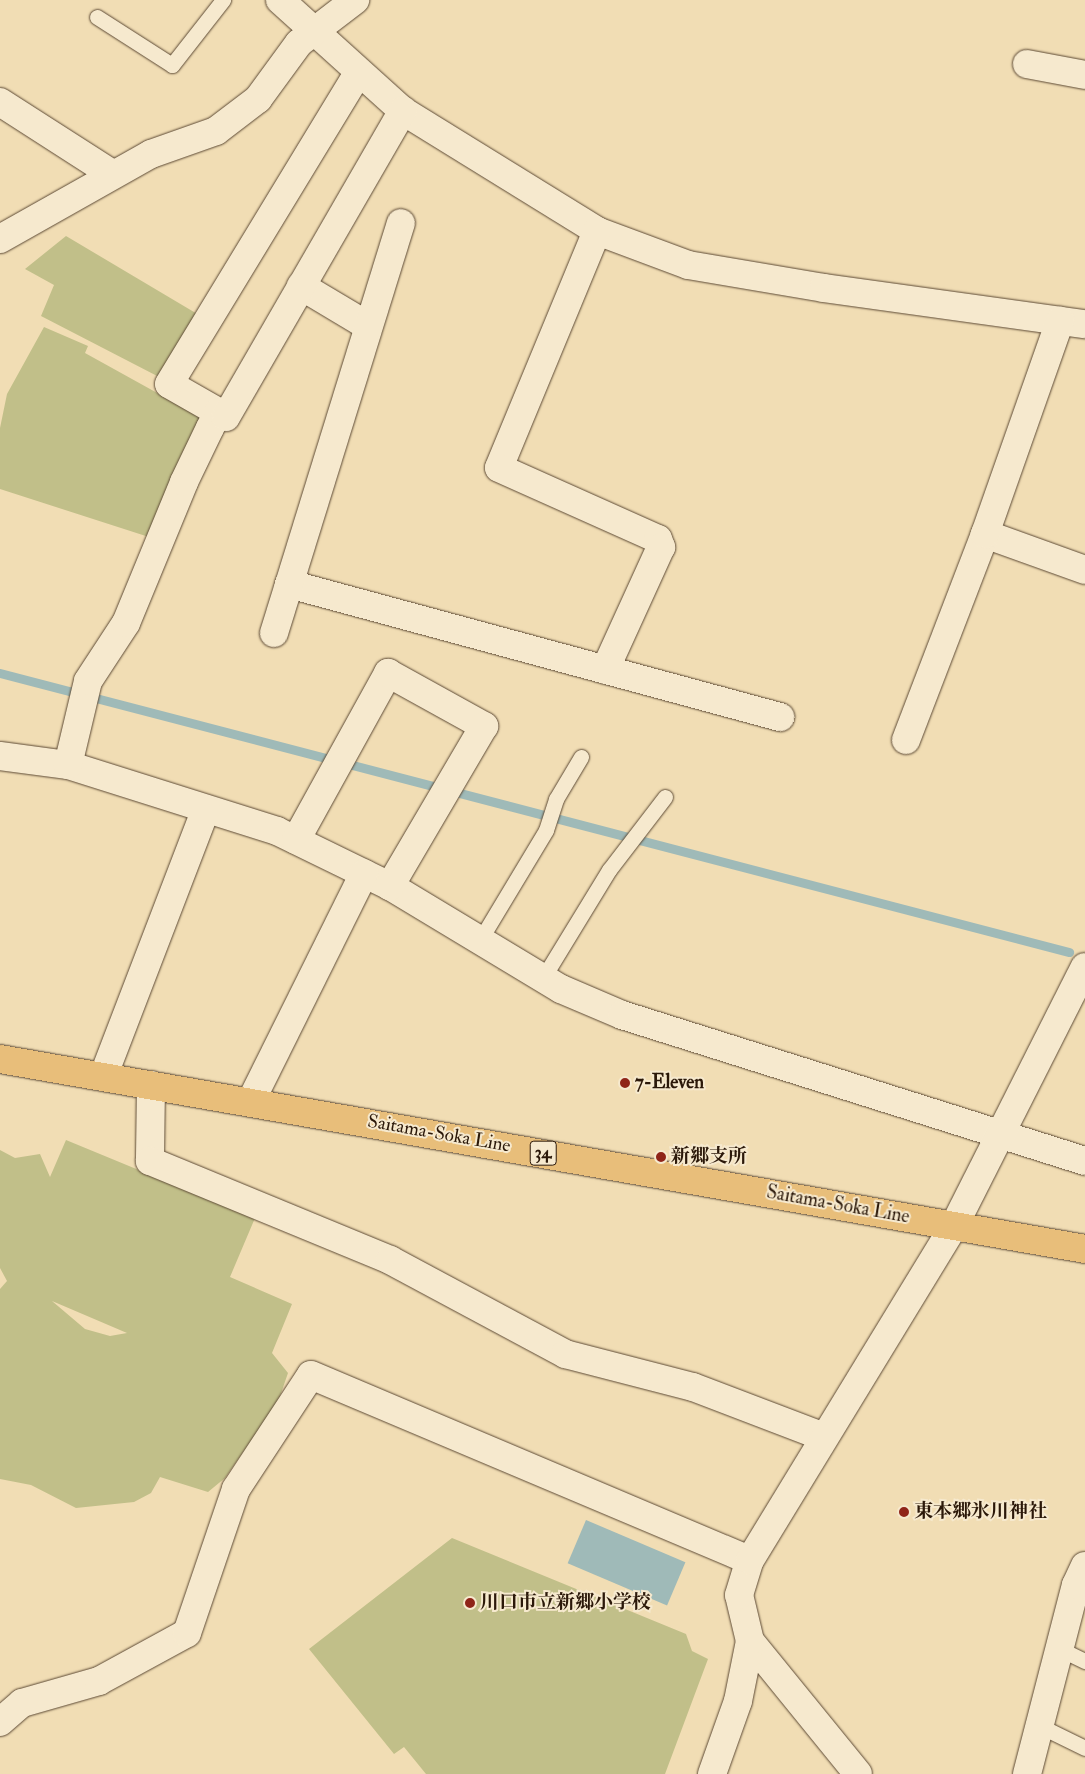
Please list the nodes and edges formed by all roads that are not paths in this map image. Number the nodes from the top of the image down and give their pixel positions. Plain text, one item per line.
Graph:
1 (223, 0) edge
2 (355, 0) edge
3 (290, 3) edge
4 (96, 16) dead end
5 (316, 31) junction
6 (1027, 64) dead end
7 (358, 73) junction
8 (1085, 75) edge
9 (0, 102) edge
10 (402, 111) junction
11 (112, 174) junction
12 (402, 223) dead end
13 (596, 231) junction
14 (0, 239) edge
15 (301, 286) junction
16 (1072, 323) edge
17 (368, 326) junction
18 (218, 412) junction
19 (985, 534) junction
20 (1085, 570) edge
21 (289, 584) junction
22 (274, 633) dead end
23 (605, 670) junction
24 (780, 717) dead end
25 (906, 740) dead end
26 (0, 756) edge
27 (580, 757) dead end
28 (68, 765) junction
29 (665, 797) dead end
30 (206, 809) junction
31 (296, 840) junction
32 (364, 874) junction
33 (390, 886) junction
34 (480, 940) junction
35 (1085, 967) edge
36 (542, 978) junction
37 (0, 1059) edge
38 (103, 1077) junction
39 (151, 1085) junction
40 (251, 1101) junction
41 (999, 1135) junction
42 (1085, 1162) edge
43 (954, 1226) junction
44 (1085, 1249) edge
45 (824, 1436) junction
46 (750, 1560) junction
47 (1085, 1566) edge
48 (750, 1641) junction
49 (1060, 1649) junction
50 (1085, 1661) edge
51 (0, 1722) edge
52 (1040, 1726) junction
53 (1085, 1748) edge
54 (712, 1774) edge
55 (858, 1774) edge
56 (1027, 1774) edge

1 - 4 lane
2 - 5 street
3 - 5 street
5 - 7 street
5 - 11 street
6 - 8 street
7 - 10 street
7 - 18 street
9 - 11 street
10 - 13 street
10 - 15 street
11 - 14 street
12 - 17 street
13 - 16 street
13 - 23 street
15 - 17 street
15 - 18 street
16 - 19 street
17 - 21 street
18 - 28 street
19 - 20 street
19 - 25 street
21 - 22 street
21 - 23 street
23 - 24 street
26 - 28 street
27 - 34 lane
28 - 30 street
29 - 36 lane
30 - 31 street
30 - 38 street
31 - 32 street
31 - 33 street
32 - 33 street
32 - 40 street
33 - 34 street
34 - 36 street
35 - 41 street
36 - 41 street
37 - 38 main road, Saitama-Soka Line / 34
38 - 39 main road, Saitama-Soka Line / 34
39 - 40 main road, Saitama-Soka Line / 34
39 - 45 street
40 - 43 main road, Saitama-Soka Line / 34
41 - 42 street
41 - 43 street
43 - 44 main road, Saitama-Soka Line / 34
43 - 45 street
45 - 46 street
46 - 48 street
46 - 51 street
47 - 49 street
48 - 54 street
48 - 55 street
49 - 50 lane
49 - 52 street
52 - 53 lane
52 - 56 street

